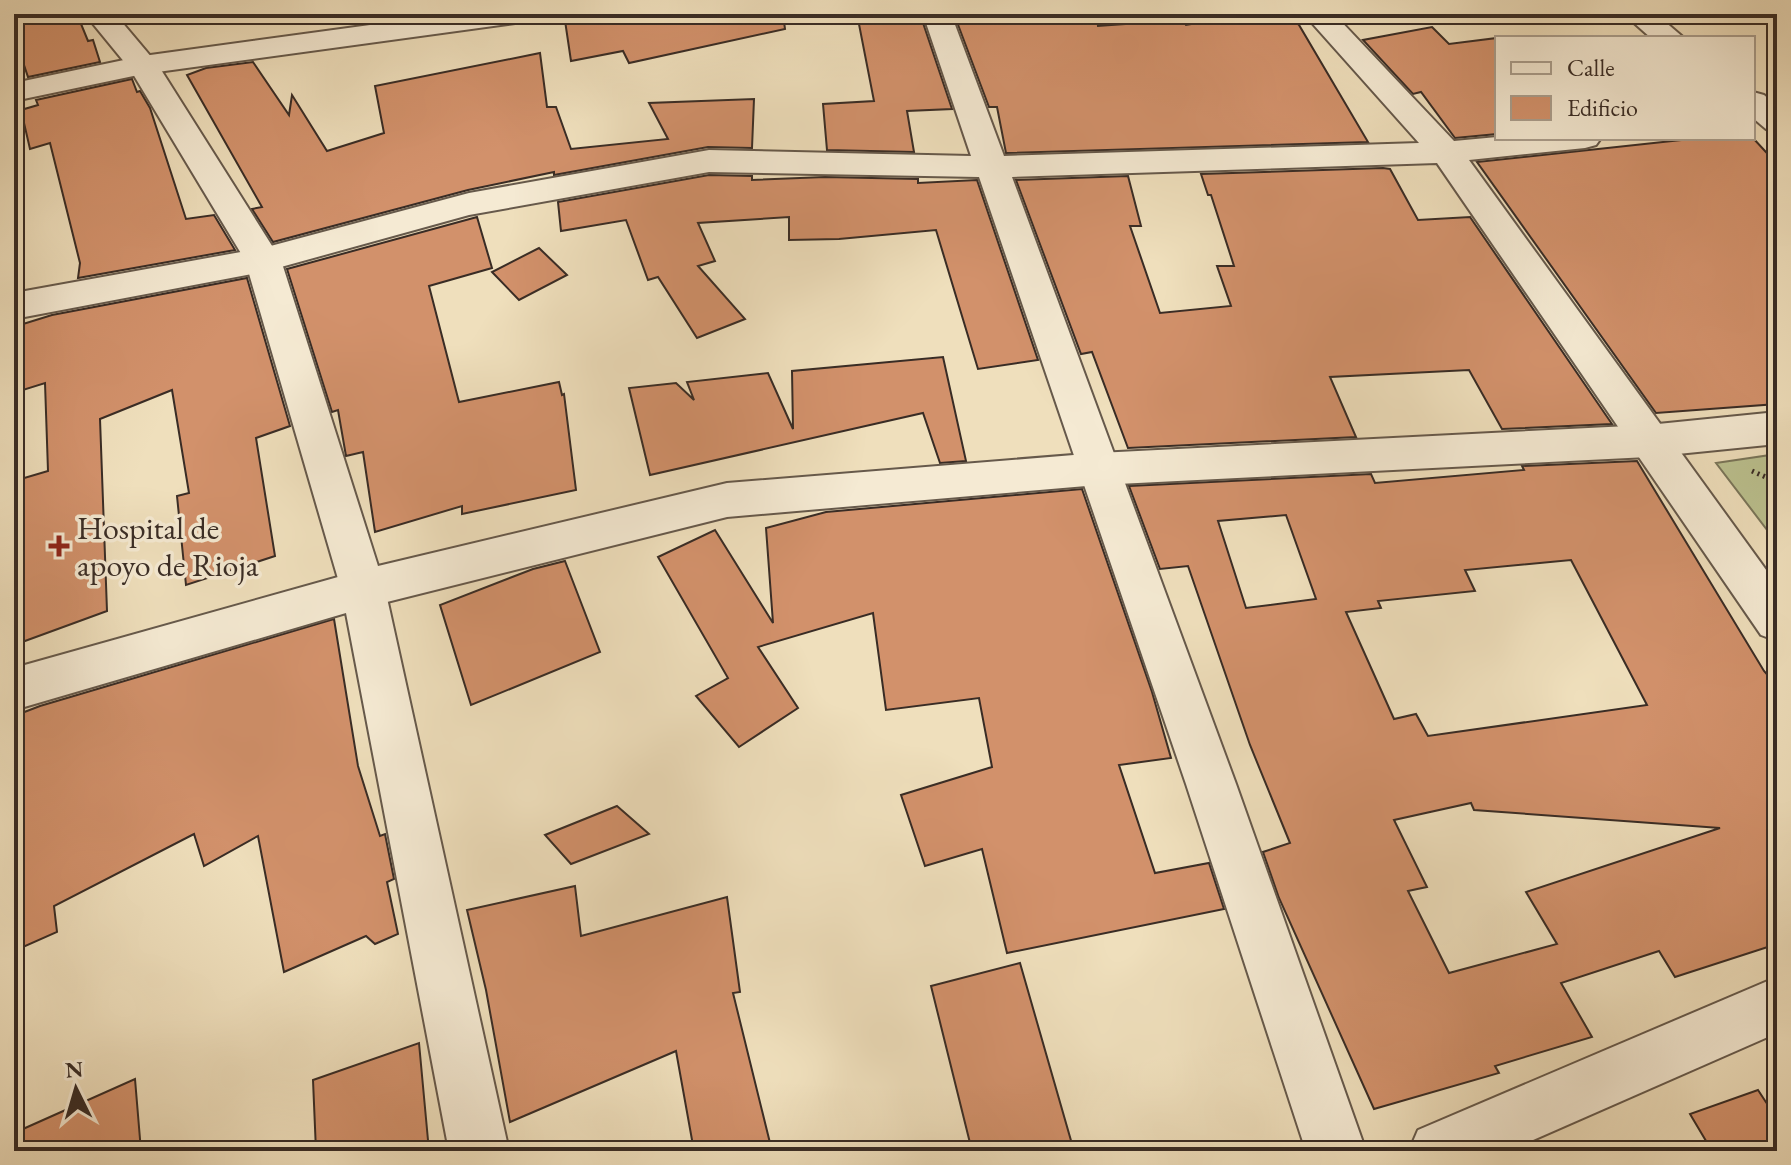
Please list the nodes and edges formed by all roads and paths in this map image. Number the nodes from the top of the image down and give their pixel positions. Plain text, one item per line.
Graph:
1 (515, 14) edge
2 (937, 14) edge
3 (1318, 14) edge
4 (1638, 14) edge
5 (111, 16) edge
6 (1666, 36) edge
7 (143, 65) junction
8 (14, 92) edge
9 (1565, 140) edge
10 (1446, 152) junction
11 (989, 167) junction
12 (263, 260) junction
13 (14, 306) edge
14 (1777, 428) edge
15 (1648, 441) junction
16 (1098, 469) junction
17 (363, 589) junction
18 (1777, 621) edge
19 (14, 689) edge
20 (1777, 1005) edge
21 (479, 1151) edge
22 (1336, 1151) edge
23 (1439, 1151) edge

1 - 7 street
2 - 11 street
3 - 10 street
4 - 6 street
5 - 7 street
7 - 8 street
7 - 12 street
9 - 10 street
10 - 11 street
10 - 15 street
11 - 12 street
11 - 16 street
12 - 13 street
12 - 17 street
14 - 15 street
15 - 16 street
15 - 18 street
16 - 17 street
16 - 22 street
17 - 19 street
17 - 21 street
20 - 23 street

